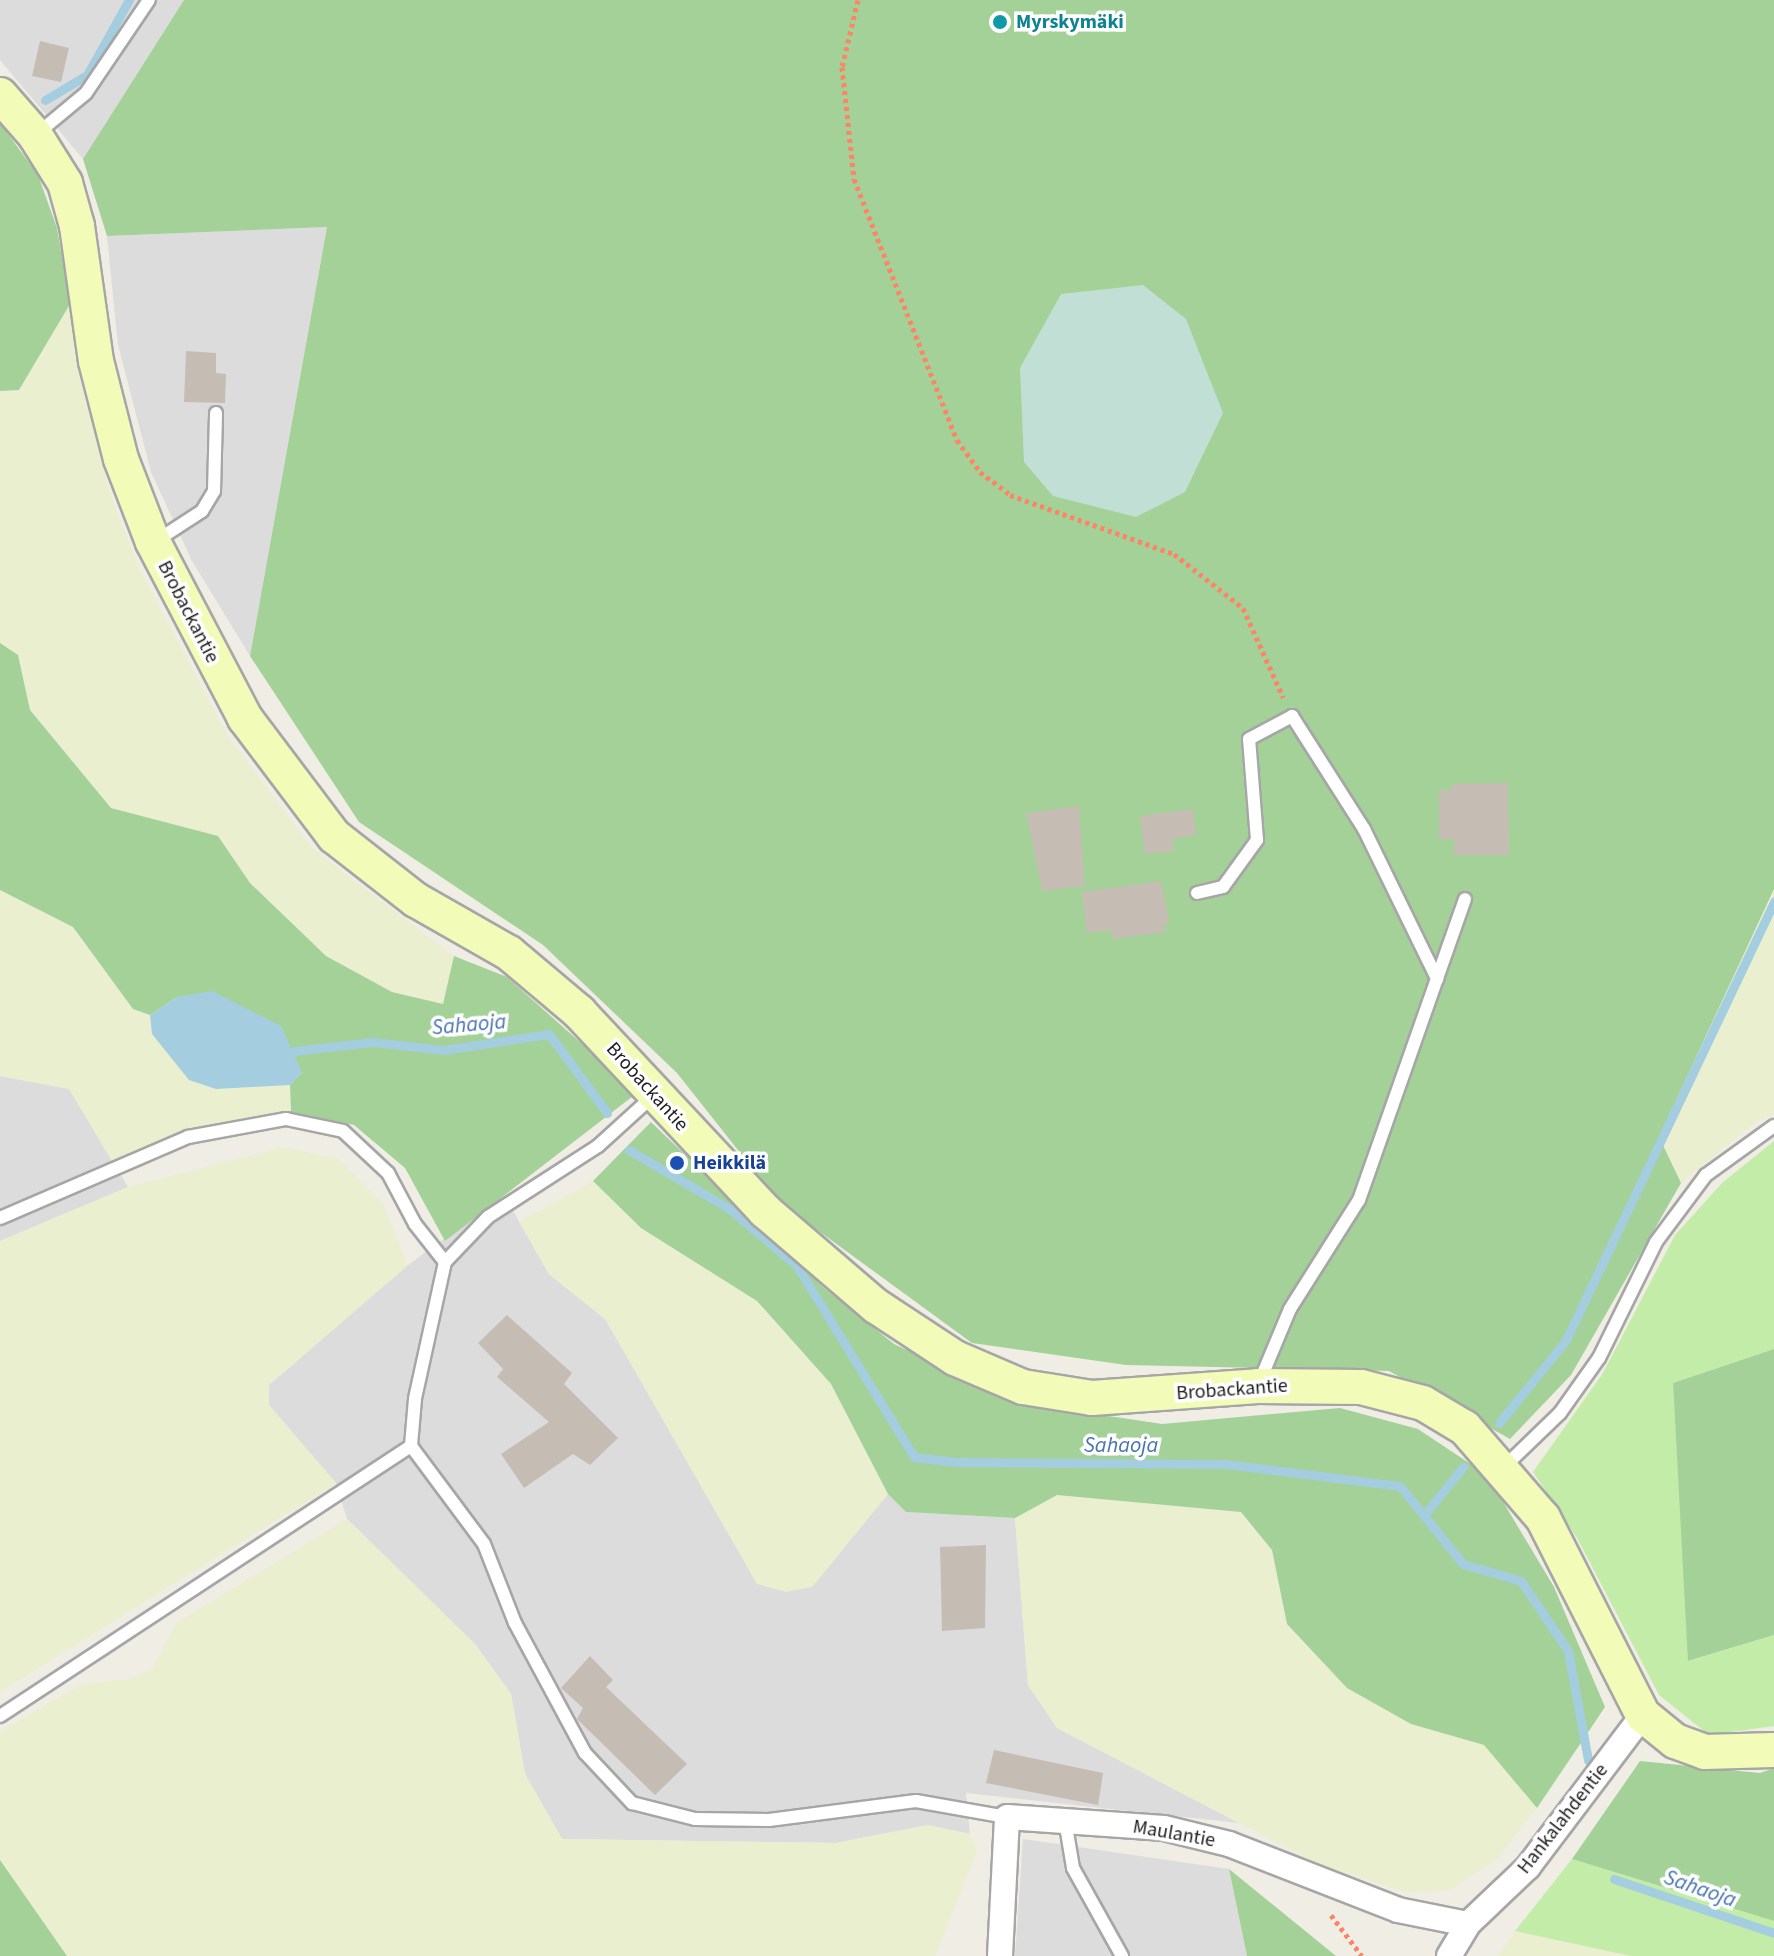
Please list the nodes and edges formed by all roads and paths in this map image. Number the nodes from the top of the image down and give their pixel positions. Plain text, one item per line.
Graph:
1 (149, 0) edge
2 (858, 0) edge
3 (0, 95) edge
4 (35, 135) junction
5 (216, 413) dead end
6 (153, 542) junction
7 (1292, 716) junction
8 (1197, 893) dead end
9 (1465, 899) dead end
10 (1437, 979) junction
11 (654, 1094) junction
12 (1774, 1126) edge
13 (0, 1218) edge
14 (445, 1262) junction
15 (1258, 1386) junction
16 (411, 1446) junction
17 (1504, 1467) junction
18 (1643, 1715) junction
19 (0, 1716) edge
20 (1774, 1750) edge
21 (1007, 1817) junction
22 (1065, 1820) junction
23 (1468, 1924) junction
24 (1000, 1956) edge
25 (1122, 1956) edge
26 (1449, 1956) edge

1 - 4 lane
2 - 7 path
3 - 4 street, Brobackantie
4 - 6 street, Brobackantie
5 - 6 lane
6 - 11 street, Brobackantie
7 - 8 lane
7 - 10 lane
9 - 10 lane
10 - 15 lane
11 - 14 lane
11 - 15 street, Brobackantie
12 - 17 lane
13 - 14 lane
14 - 16 lane
15 - 17 street, Brobackantie
16 - 19 lane
16 - 21 lane
17 - 18 street, Brobackantie
18 - 20 street
18 - 23 street, Hankalahdentie
21 - 22 street, Maulantie
21 - 24 street
22 - 23 street, Maulantie
22 - 25 lane
23 - 26 street, Hankalahdentie

